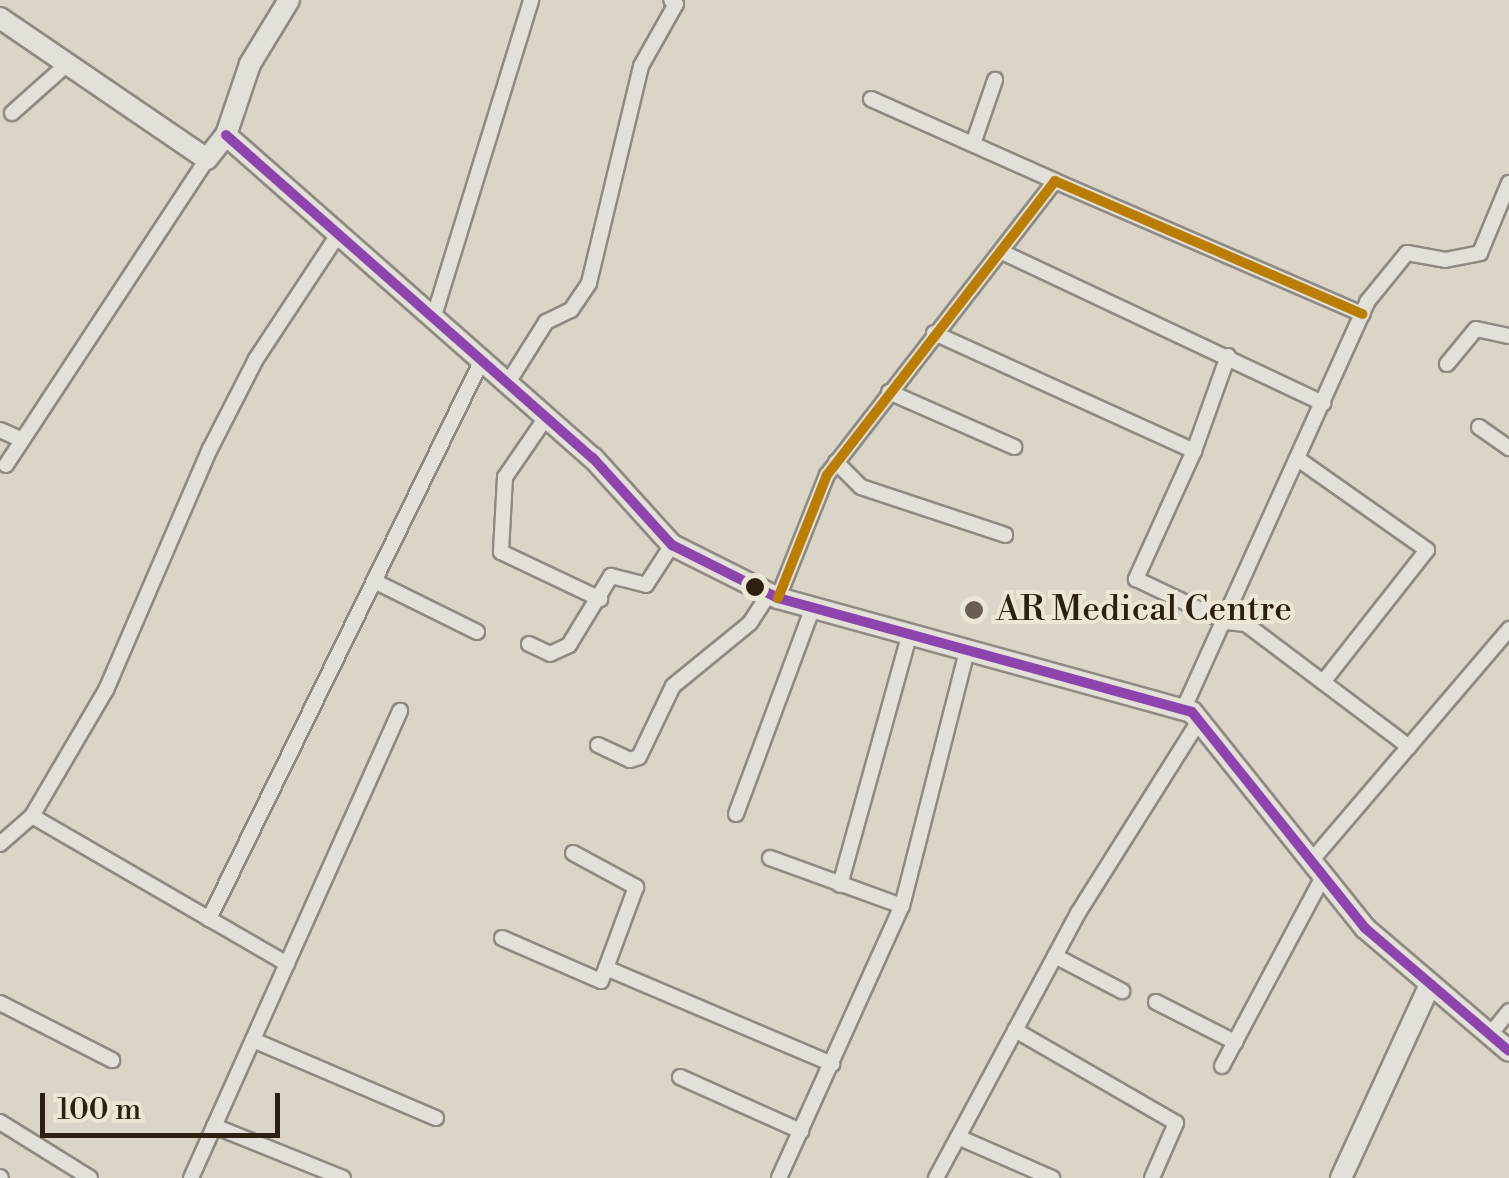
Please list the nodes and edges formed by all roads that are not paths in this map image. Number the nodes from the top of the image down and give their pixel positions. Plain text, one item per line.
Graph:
1 (289, 0) edge
2 (671, 0) edge
3 (530, 1) edge
4 (0, 18) edge
5 (66, 65) junction
6 (995, 80) dead end
7 (871, 99) dead end
8 (12, 113) dead end
9 (226, 135) junction
10 (972, 144) junction
11 (207, 159) junction
12 (1054, 181) junction
13 (1507, 192) edge
14 (339, 233) junction
15 (1004, 253) junction
16 (1362, 314) junction
17 (434, 316) junction
18 (934, 333) junction
19 (1509, 336) edge
20 (1228, 356) junction
21 (483, 358) junction
22 (1447, 364) dead end
23 (509, 381) junction
24 (889, 392) junction
25 (1322, 403) junction
26 (548, 416) junction
27 (1479, 427) dead end
28 (0, 430) edge
29 (22, 440) junction
30 (1014, 447) dead end
31 (1509, 448) edge
32 (1194, 451) junction
33 (1298, 459) junction
34 (836, 462) junction
35 (6, 465) dead end
36 (1005, 535) dead end
37 (672, 545) junction
38 (374, 581) junction
39 (773, 597) junction
40 (600, 599) junction
41 (813, 608) junction
42 (1226, 622) junction
43 (1509, 629) edge
44 (477, 632) dead end
45 (909, 637) junction
46 (529, 644) dead end
47 (967, 652) junction
48 (1323, 682) junction
49 (400, 711) dead end
50 (1192, 714) junction
51 (598, 745) dead end
52 (1408, 747) junction
53 (736, 814) dead end
54 (32, 816) junction
55 (0, 844) edge
56 (573, 852) dead end
57 (770, 858) dead end
58 (1318, 868) junction
59 (840, 885) junction
60 (902, 906) junction
61 (209, 919) junction
62 (502, 938) dead end
63 (1055, 956) junction
64 (287, 964) junction
65 (606, 968) junction
66 (1430, 987) junction
67 (1122, 991) dead end
68 (1156, 1002) dead end
69 (2, 1008) edge
70 (1509, 1011) edge
71 (1015, 1030) junction
72 (1489, 1036) junction
73 (253, 1040) junction
74 (1235, 1042) junction
75 (1509, 1052) edge
76 (112, 1060) dead end
77 (832, 1064) junction
78 (1222, 1066) dead end
79 (680, 1077) dead end
80 (436, 1118) dead end
81 (0, 1122) edge
82 (214, 1126) junction
83 (801, 1131) junction
84 (958, 1137) junction
85 (90, 1178) edge
86 (191, 1178) edge
87 (343, 1178) edge
88 (779, 1178) edge
89 (936, 1178) edge
90 (1052, 1178) edge
91 (1152, 1178) edge
92 (1341, 1178) edge

1 - 9 main road
2 - 23 street
3 - 17 street
4 - 5 main road
5 - 8 street
5 - 11 main road
6 - 10 street
7 - 10 street
9 - 11 main road
9 - 14 main road
10 - 12 street
11 - 29 street
12 - 15 street
12 - 16 street
13 - 16 street
14 - 17 main road
14 - 54 street
15 - 18 street
15 - 20 street
16 - 25 street
17 - 21 main road
18 - 24 street
18 - 32 street
19 - 22 street
20 - 25 street
20 - 32 street
21 - 23 main road
21 - 38 street
23 - 26 main road
24 - 30 street
24 - 34 street
25 - 33 street
26 - 37 main road
26 - 40 street
27 - 31 street
28 - 29 street
29 - 35 street
32 - 42 street
33 - 42 street
33 - 48 street
34 - 36 street
34 - 39 street
37 - 39 main road
37 - 40 street
38 - 44 street
38 - 61 street
39 - 41 main road
39 - 51 street
40 - 46 street
41 - 45 main road
41 - 53 street
42 - 48 street
42 - 50 street
43 - 52 street
45 - 47 main road
45 - 59 street
47 - 50 main road
47 - 60 street
48 - 52 street
49 - 64 street
50 - 58 main road
50 - 63 street
52 - 58 street
54 - 55 street
54 - 61 street
56 - 65 street
57 - 59 street
58 - 66 main road
58 - 74 street
59 - 60 street
60 - 77 street
61 - 64 street
62 - 65 street
63 - 67 street
63 - 71 street
64 - 73 street
65 - 77 street
66 - 72 main road
66 - 92 main road
68 - 74 street
69 - 76 street
70 - 72 street
71 - 84 street
71 - 91 street
72 - 75 main road
73 - 80 street
73 - 82 street
74 - 78 street
77 - 83 street
79 - 83 street
81 - 85 street
82 - 86 street
82 - 87 street
83 - 88 street
84 - 89 street
84 - 90 street

